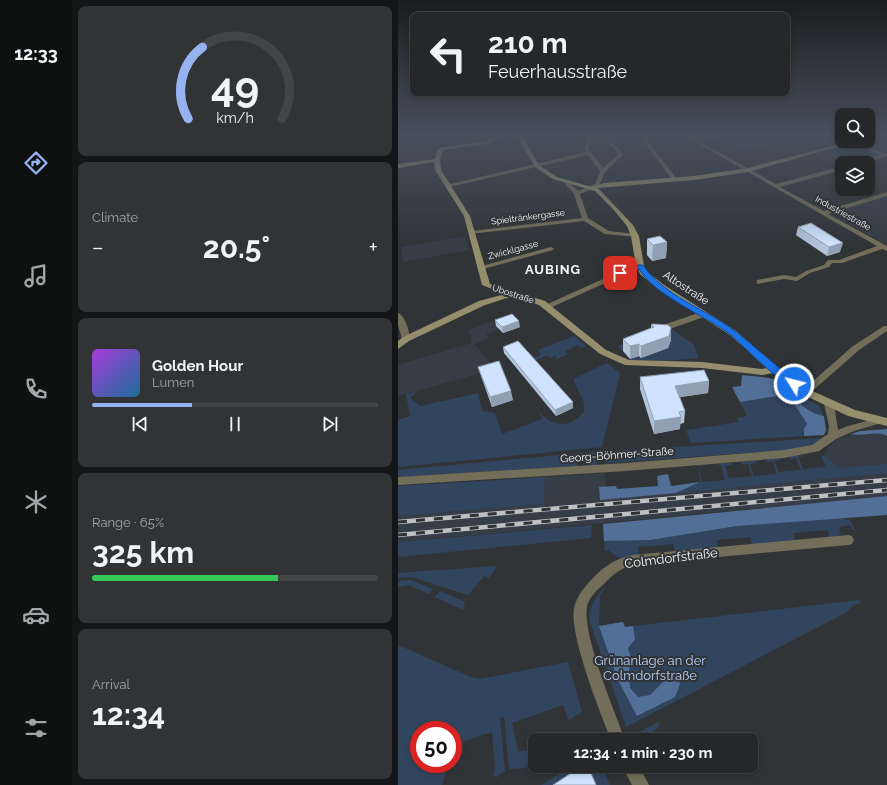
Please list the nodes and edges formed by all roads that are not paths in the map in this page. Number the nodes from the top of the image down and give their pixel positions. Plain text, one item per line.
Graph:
1 (603, 171) edge
2 (439, 172) edge
3 (511, 172) edge
4 (545, 172) edge
5 (669, 172) edge
6 (736, 172) edge
7 (751, 172) edge
8 (829, 172) edge
9 (675, 180) junction
10 (567, 183) junction
11 (449, 185) junction
12 (776, 186) junction
13 (592, 188) junction
14 (577, 193) junction
15 (887, 194) edge
16 (824, 213) junction
17 (586, 219) junction
18 (472, 233) junction
19 (635, 236) junction
20 (885, 247) edge
21 (551, 249) dead end
22 (640, 266) junction
23 (480, 268) junction
24 (760, 282) dead end
25 (486, 285) junction
26 (512, 294) junction
27 (482, 303) junction
28 (547, 306) junction
29 (704, 314) junction
30 (398, 315) edge
31 (887, 328) edge
32 (651, 332) edge
33 (406, 339) junction
34 (398, 346) edge
35 (775, 370) junction
36 (806, 392) junction
37 (829, 404) junction
38 (882, 422) edge
39 (833, 436) junction
40 (398, 481) edge
41 (848, 540) dead end
42 (616, 733) edge
43 (634, 773) edge
44 (641, 785) edge

1 - 13 street
2 - 11 street, Ubostraße
3 - 11 street
4 - 10 street
5 - 9 street
6 - 9 street
7 - 12 street, Industriestraße
8 - 12 street
9 - 13 street
10 - 13 street
10 - 14 street
11 - 18 street, Ubostraße
12 - 16 street, Industriestraße
13 - 14 street
13 - 19 street
14 - 17 street
15 - 16 street
16 - 20 street, Industriestraße
17 - 18 street, Spieltränkergasse
17 - 19 street
18 - 23 street, Ubostraße
19 - 22 street
20 - 24 street
21 - 23 street, Zwicklgasse
22 - 28 street
22 - 29 street, Altostraße
23 - 25 street, Ubostraße
25 - 26 street, Ubostraße
25 - 27 street
26 - 27 street
26 - 28 street, Ubostraße
27 - 33 street
28 - 35 street, Ubostraße
29 - 32 street
29 - 35 street, Altostraße
30 - 33 street
31 - 36 street
33 - 34 street
35 - 36 street, Altostraße
36 - 37 street, Altostraße
37 - 38 street, Altostraße
37 - 39 street
38 - 39 street, Georg-Böhmer-Straße
39 - 40 street, Georg-Böhmer-Straße
41 - 42 street, Colmdorfstraße
43 - 44 street

